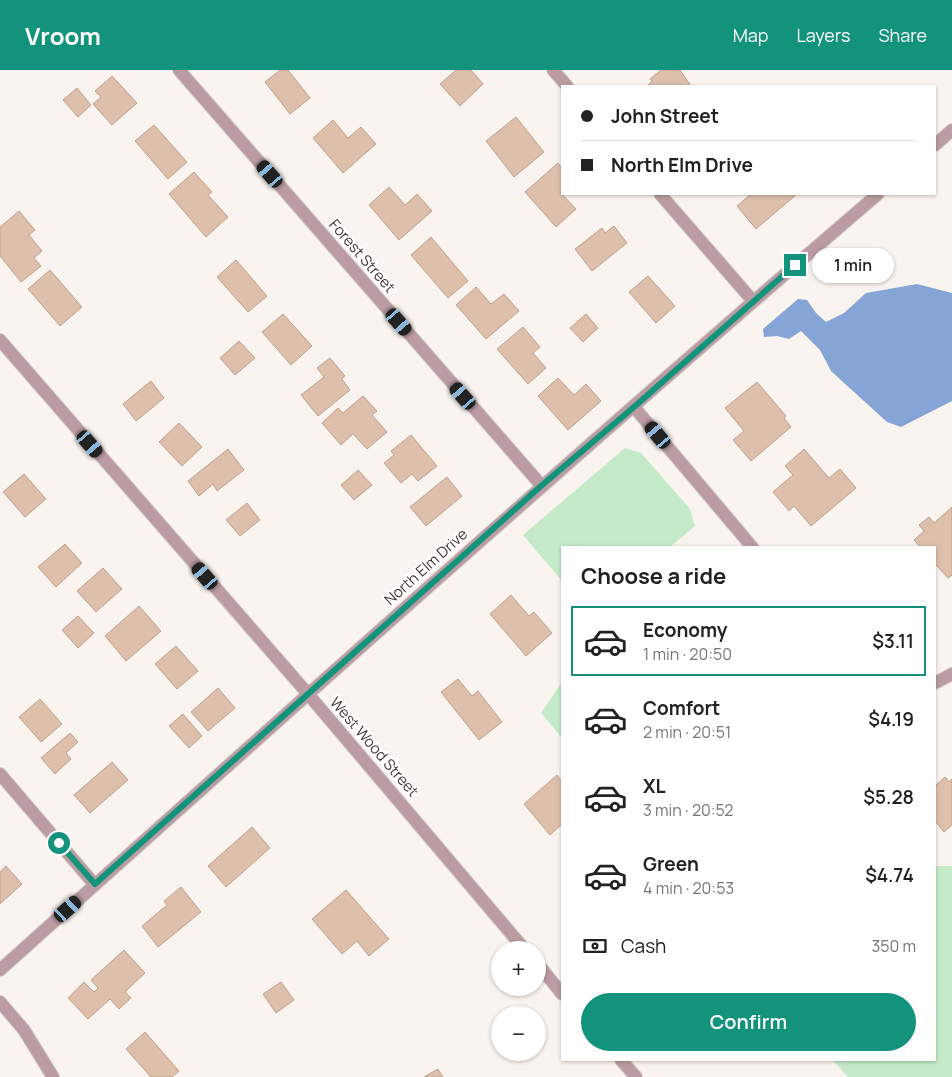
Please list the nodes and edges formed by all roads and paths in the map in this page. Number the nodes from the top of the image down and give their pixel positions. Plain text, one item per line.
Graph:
1 (179, 70) edge
2 (553, 70) edge
3 (566, 85) edge
4 (952, 130) edge
5 (936, 144) edge
6 (661, 195) edge
7 (877, 195) edge
8 (753, 301) junction
9 (0, 340) edge
10 (634, 407) junction
11 (541, 486) junction
12 (751, 546) edge
13 (952, 674) edge
14 (936, 682) edge
15 (308, 694) junction
16 (0, 774) edge
17 (95, 884) junction
18 (517, 941) edge
19 (0, 970) edge
20 (546, 974) edge
21 (561, 993) edge
22 (0, 1002) edge
23 (622, 1061) edge
24 (53, 1077) edge
25 (636, 1077) edge

1 - 11 street, Forest Street
2 - 3 street
4 - 5 street
6 - 8 street
7 - 8 street, North Elm Drive
8 - 10 street, North Elm Drive
9 - 15 street, West Wood Street
10 - 11 street, North Elm Drive
10 - 12 street
11 - 15 street, North Elm Drive
13 - 14 street
15 - 17 street, North Elm Drive
15 - 18 street, West Wood Street
16 - 17 street
17 - 19 street, North Elm Drive
20 - 21 street
22 - 24 street
23 - 25 street

